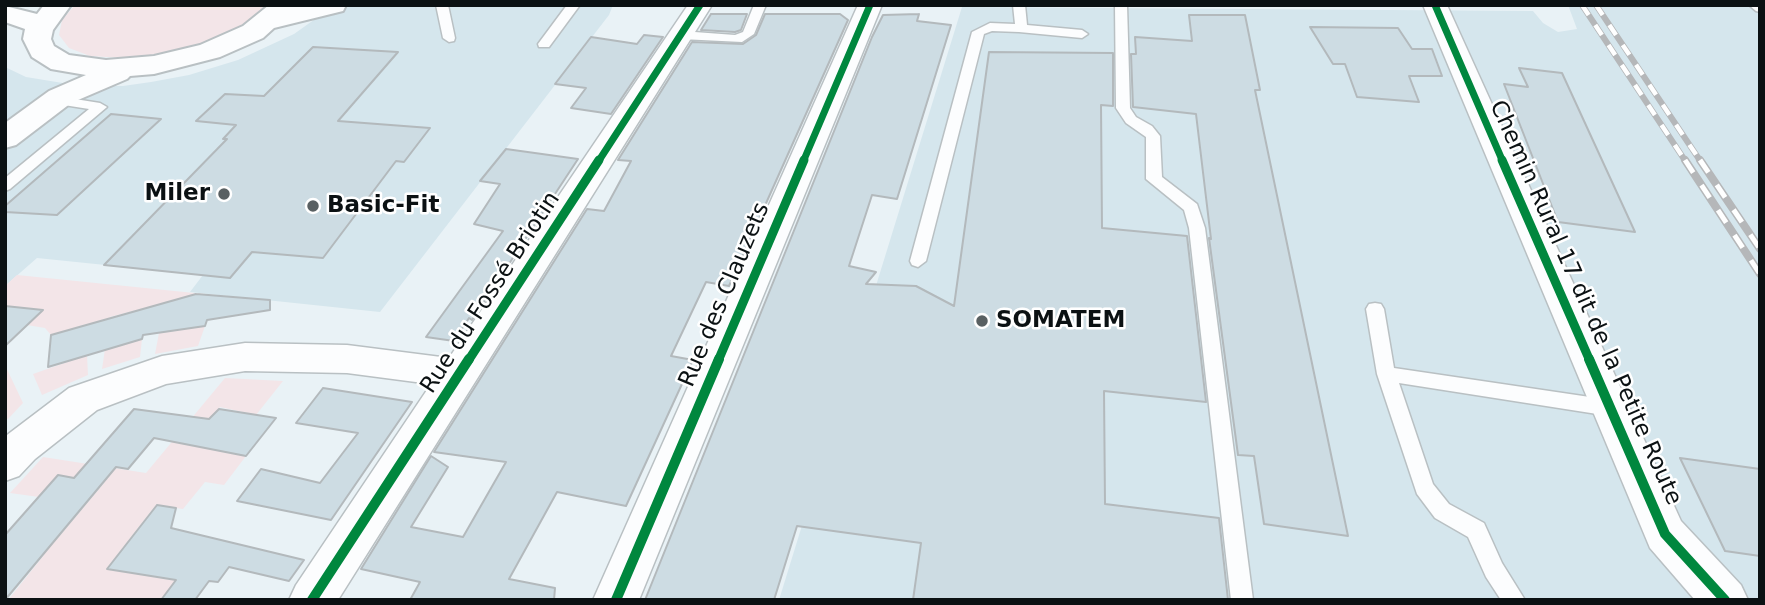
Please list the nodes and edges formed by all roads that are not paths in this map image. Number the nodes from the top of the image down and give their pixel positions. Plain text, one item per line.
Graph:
1 (333, 5) edge
2 (442, 5) edge
3 (574, 5) edge
4 (700, 5) edge
5 (760, 5) edge
6 (870, 5) edge
7 (1020, 5) edge
8 (1121, 5) edge
9 (1435, 5) edge
10 (1755, 5) edge
11 (1760, 8) edge
12 (5, 14) edge
13 (277, 14) edge
14 (47, 27) edge
15 (1019, 27) junction
16 (1082, 34) dead end
17 (681, 35) junction
18 (449, 38) dead end
19 (544, 44) dead end
20 (129, 68) junction
21 (56, 100) junction
22 (10, 128) edge
23 (5, 186) edge
24 (918, 261) dead end
25 (1376, 309) dead end
26 (462, 374) junction
27 (1386, 374) junction
28 (1610, 408) junction
29 (5, 464) edge
30 (312, 600) edge
31 (616, 600) edge
32 (1242, 600) edge
33 (1514, 600) edge
34 (1725, 600) edge

1 - 13 main road
2 - 18 lane
3 - 19 lane
4 - 17 street, Rue du Fossé Briotin
5 - 17 lane
6 - 31 street, Rue des Clauzets
7 - 15 lane
8 - 32 lane
9 - 28 street, Chemin Rural 17 dit de la Petite Route
10 - 11 lane
12 - 14 main road
13 - 20 main road
14 - 20 main road
14 - 22 main road
15 - 16 lane
15 - 24 lane
17 - 26 street, Rue du Fossé Briotin
20 - 21 main road
21 - 22 main road
21 - 23 lane
25 - 27 lane
26 - 29 street
26 - 30 street, Rue du Fossé Briotin
27 - 28 lane
27 - 33 lane
28 - 34 street, Chemin Rural 17 dit de la Petite Route

